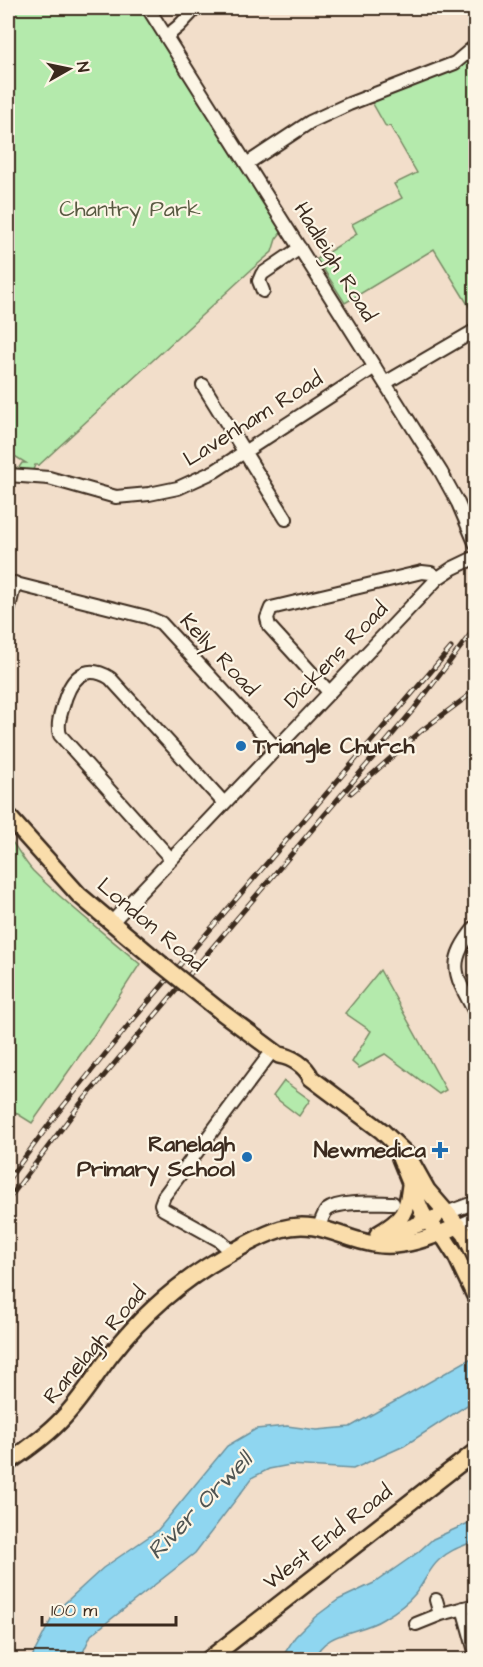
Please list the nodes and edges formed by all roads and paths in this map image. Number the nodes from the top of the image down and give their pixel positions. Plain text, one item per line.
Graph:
1 (148, 8) edge
2 (196, 8) edge
3 (167, 36) junction
4 (476, 45) edge
5 (248, 163) junction
6 (300, 248) junction
7 (263, 291) dead end
8 (476, 330) edge
9 (375, 367) junction
10 (385, 383) junction
11 (203, 385) dead end
12 (245, 452) junction
13 (8, 475) edge
14 (286, 519) dead end
15 (476, 545) edge
16 (476, 558) edge
17 (438, 578) junction
18 (11, 582) edge
19 (8, 611) edge
20 (329, 692) junction
21 (276, 748) junction
22 (224, 803) junction
23 (8, 816) edge
24 (171, 859) junction
25 (111, 922) junction
26 (476, 926) edge
27 (476, 1014) edge
28 (276, 1052) junction
29 (394, 1144) junction
30 (410, 1185) junction
31 (476, 1202) edge
32 (393, 1203) dead end
33 (446, 1213) junction
34 (476, 1218) edge
35 (427, 1221) junction
36 (458, 1226) junction
37 (319, 1227) junction
38 (440, 1234) junction
39 (366, 1241) junction
40 (475, 1251) edge
41 (232, 1252) junction
42 (476, 1298) edge
43 (476, 1451) edge
44 (8, 1463) edge
45 (436, 1600) dead end
46 (470, 1607) edge
47 (440, 1614) junction
48 (416, 1624) dead end
49 (476, 1654) edge
50 (208, 1659) edge

1 - 3 street, Hadleigh Road
2 - 3 street
3 - 5 street, Hadleigh Road
4 - 5 street
5 - 6 street, Hadleigh Road
6 - 7 street
6 - 9 street, Hadleigh Road
8 - 10 street
9 - 10 street, Hadleigh Road
9 - 12 street, Lavenham Road
10 - 15 street, Hadleigh Road
11 - 12 street
12 - 13 street, Lavenham Road
12 - 14 street
16 - 17 street, Dickens Road
17 - 20 street, Dickens Road
17 - 20 street
18 - 19 street, Kelly Road
18 - 21 street, Kelly Road
20 - 21 street, Dickens Road
21 - 22 street, Dickens Road
22 - 24 street, Dickens Road
22 - 24 street
23 - 25 main road, London Road
24 - 25 street, Dickens Road
25 - 28 main road, London Road, bridge
26 - 27 street
28 - 29 main road, London Road
28 - 41 street
29 - 30 main road, London Road
29 - 33 main road, London Road
30 - 35 main road, London Road
30 - 39 main road
31 - 33 street
32 - 37 street
33 - 35 main road
33 - 36 main road, London Road
34 - 36 street
35 - 38 main road, London Road
35 - 39 main road
36 - 38 main road
36 - 40 main road, London Road
37 - 39 main road, Ranelagh Road
37 - 41 main road, Ranelagh Road
38 - 39 main road, Ranelagh Road
38 - 42 main road, London Road
41 - 44 main road, Ranelagh Road
43 - 50 main road, West End Road
45 - 47 street
46 - 47 street
46 - 49 street
47 - 48 street

